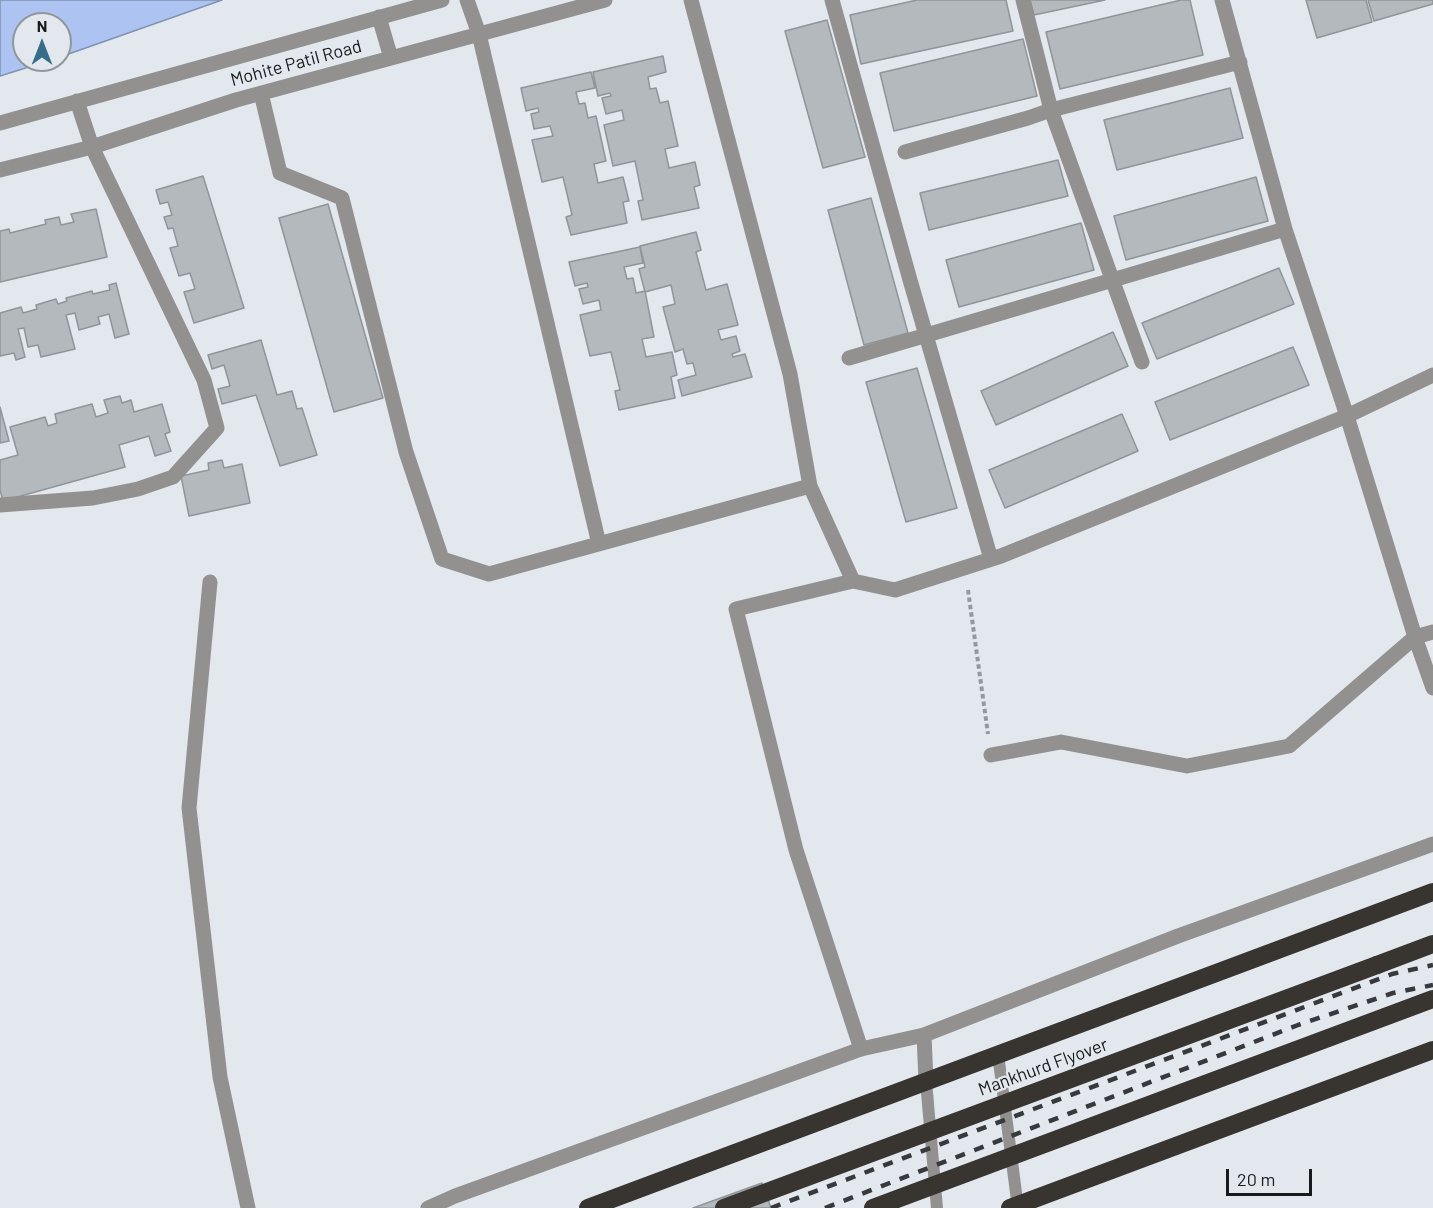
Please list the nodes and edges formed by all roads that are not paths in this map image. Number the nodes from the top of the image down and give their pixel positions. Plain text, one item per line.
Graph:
1 (442, 0) edge
2 (467, 0) edge
3 (605, 0) edge
4 (690, 0) edge
5 (832, 0) edge
6 (1023, 0) edge
7 (1222, 0) edge
8 (379, 17) junction
9 (479, 34) junction
10 (391, 58) junction
11 (1240, 62) junction
12 (261, 93) junction
13 (77, 101) junction
14 (1051, 110) junction
15 (0, 123) edge
16 (92, 147) junction
17 (905, 152) dead end
18 (0, 170) edge
19 (1285, 229) junction
20 (1112, 280) junction
21 (925, 334) junction
22 (849, 358) dead end
23 (1142, 363) dead end
24 (1433, 375) edge
25 (1347, 416) junction
26 (810, 486) junction
27 (0, 505) edge
28 (599, 544) junction
29 (991, 559) junction
30 (853, 581) junction
31 (210, 582) dead end
32 (1433, 632) edge
33 (1415, 638) junction
34 (1433, 688) edge
35 (992, 755) road end
36 (1433, 844) edge
37 (1433, 892) edge
38 (1432, 944) edge
39 (1433, 999) edge
40 (924, 1035) junction
41 (861, 1049) junction
42 (1433, 1050) edge
43 (998, 1054) junction
44 (926, 1082) junction
45 (1015, 1207) edge
46 (248, 1208) edge
47 (428, 1208) edge
48 (588, 1208) edge
49 (724, 1208) edge
50 (873, 1208) edge
51 (937, 1208) edge

1 - 8 street
2 - 9 street
3 - 9 street, Mohite Patil Road
4 - 26 street
5 - 21 street
6 - 14 street
7 - 11 street
8 - 10 street
8 - 13 street
9 - 10 street, Mohite Patil Road
9 - 28 street
10 - 12 street, Mohite Patil Road
11 - 14 street
11 - 19 street
12 - 16 street, Mohite Patil Road
12 - 28 street
13 - 15 street
13 - 16 street
14 - 17 street
14 - 20 street
16 - 18 street, Mohite Patil Road
16 - 27 street
19 - 20 street
19 - 25 street
20 - 21 street
20 - 23 street
21 - 22 street
21 - 29 street
24 - 25 street
25 - 29 street
25 - 33 street
26 - 28 street
26 - 30 street
29 - 30 street
30 - 41 street
31 - 46 street
32 - 33 street
33 - 34 street
33 - 35 street
36 - 40 street
37 - 43 highway
38 - 49 highway, Mankhurd Flyover, bridge
39 - 50 highway, bridge
40 - 41 street
40 - 44 street
41 - 47 street
42 - 45 highway
43 - 44 highway
43 - 45 lane
44 - 48 highway
44 - 51 lane

